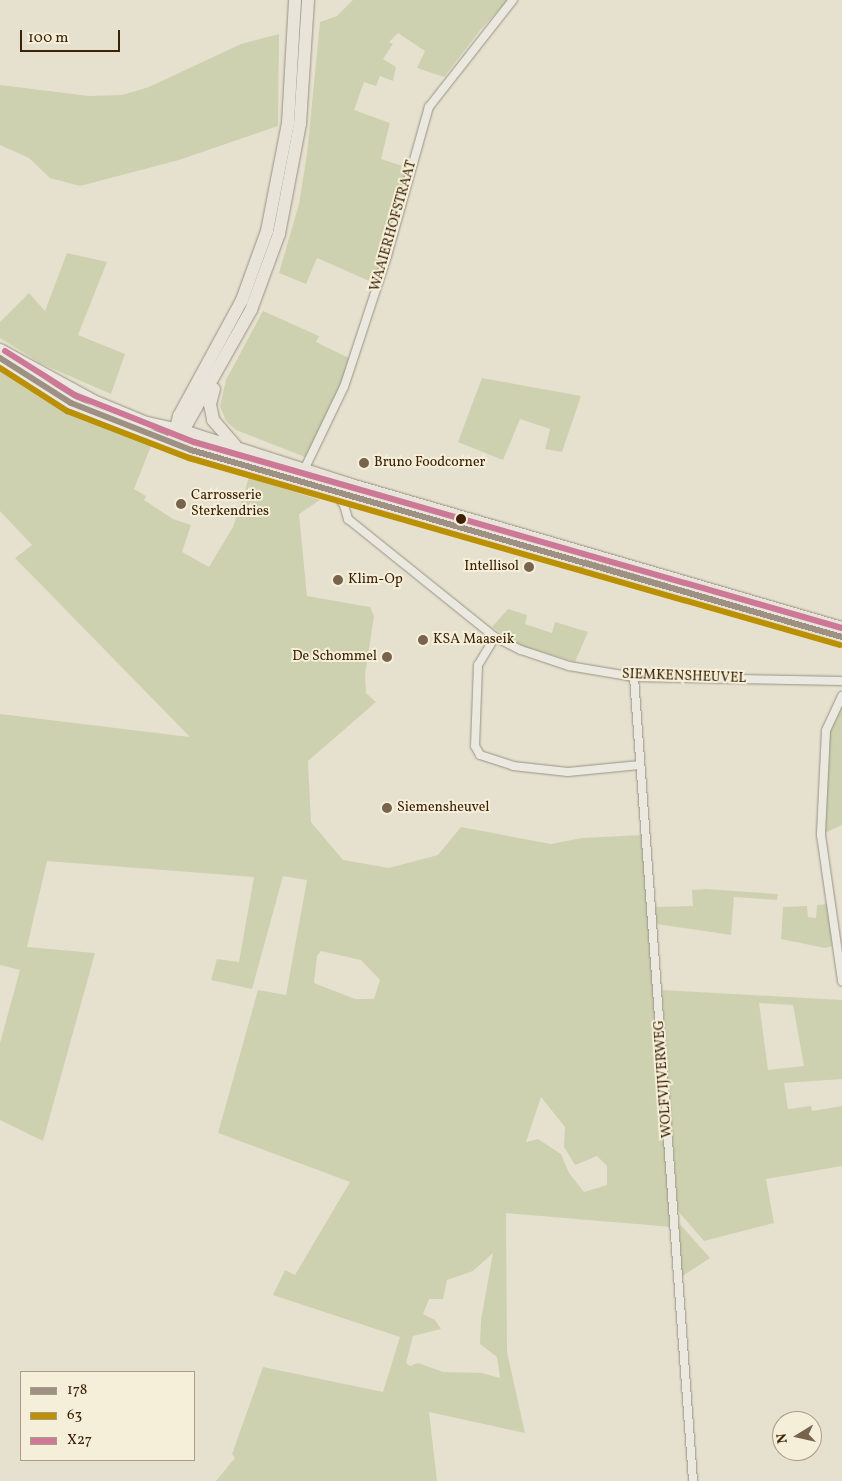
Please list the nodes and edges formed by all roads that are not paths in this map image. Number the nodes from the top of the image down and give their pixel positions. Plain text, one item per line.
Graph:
1 (295, 0) edge
2 (308, 0) edge
3 (513, 0) edge
4 (0, 349) edge
5 (232, 349) junction
6 (0, 358) edge
7 (36, 377) junction
8 (179, 429) junction
9 (174, 444) junction
10 (237, 446) junction
11 (304, 470) junction
12 (349, 502) junction
13 (482, 521) junction
14 (473, 532) junction
15 (842, 628) edge
16 (496, 636) junction
17 (842, 637) edge
18 (634, 678) junction
19 (842, 681) edge
20 (842, 696) edge
21 (640, 765) junction
22 (842, 981) edge
23 (693, 1481) edge

1 - 8 main road
2 - 5 main road
3 - 11 street, WAAIERHOFSTRAAT
4 - 7 main road
5 - 8 main road
5 - 10 main road
6 - 7 main road
7 - 8 main road
7 - 9 main road
8 - 9 main road
8 - 10 main road
9 - 12 main road
10 - 11 main road
11 - 13 main road
12 - 14 main road
12 - 16 street, SIEMKENSHEUVEL
13 - 14 main road
13 - 15 main road
14 - 17 main road
16 - 18 street, SIEMKENSHEUVEL
16 - 21 street
18 - 19 street, SIEMKENSHEUVEL
18 - 21 street, WOLFVIJVERWEG
20 - 22 street
21 - 23 street, WOLFVIJVERWEG

